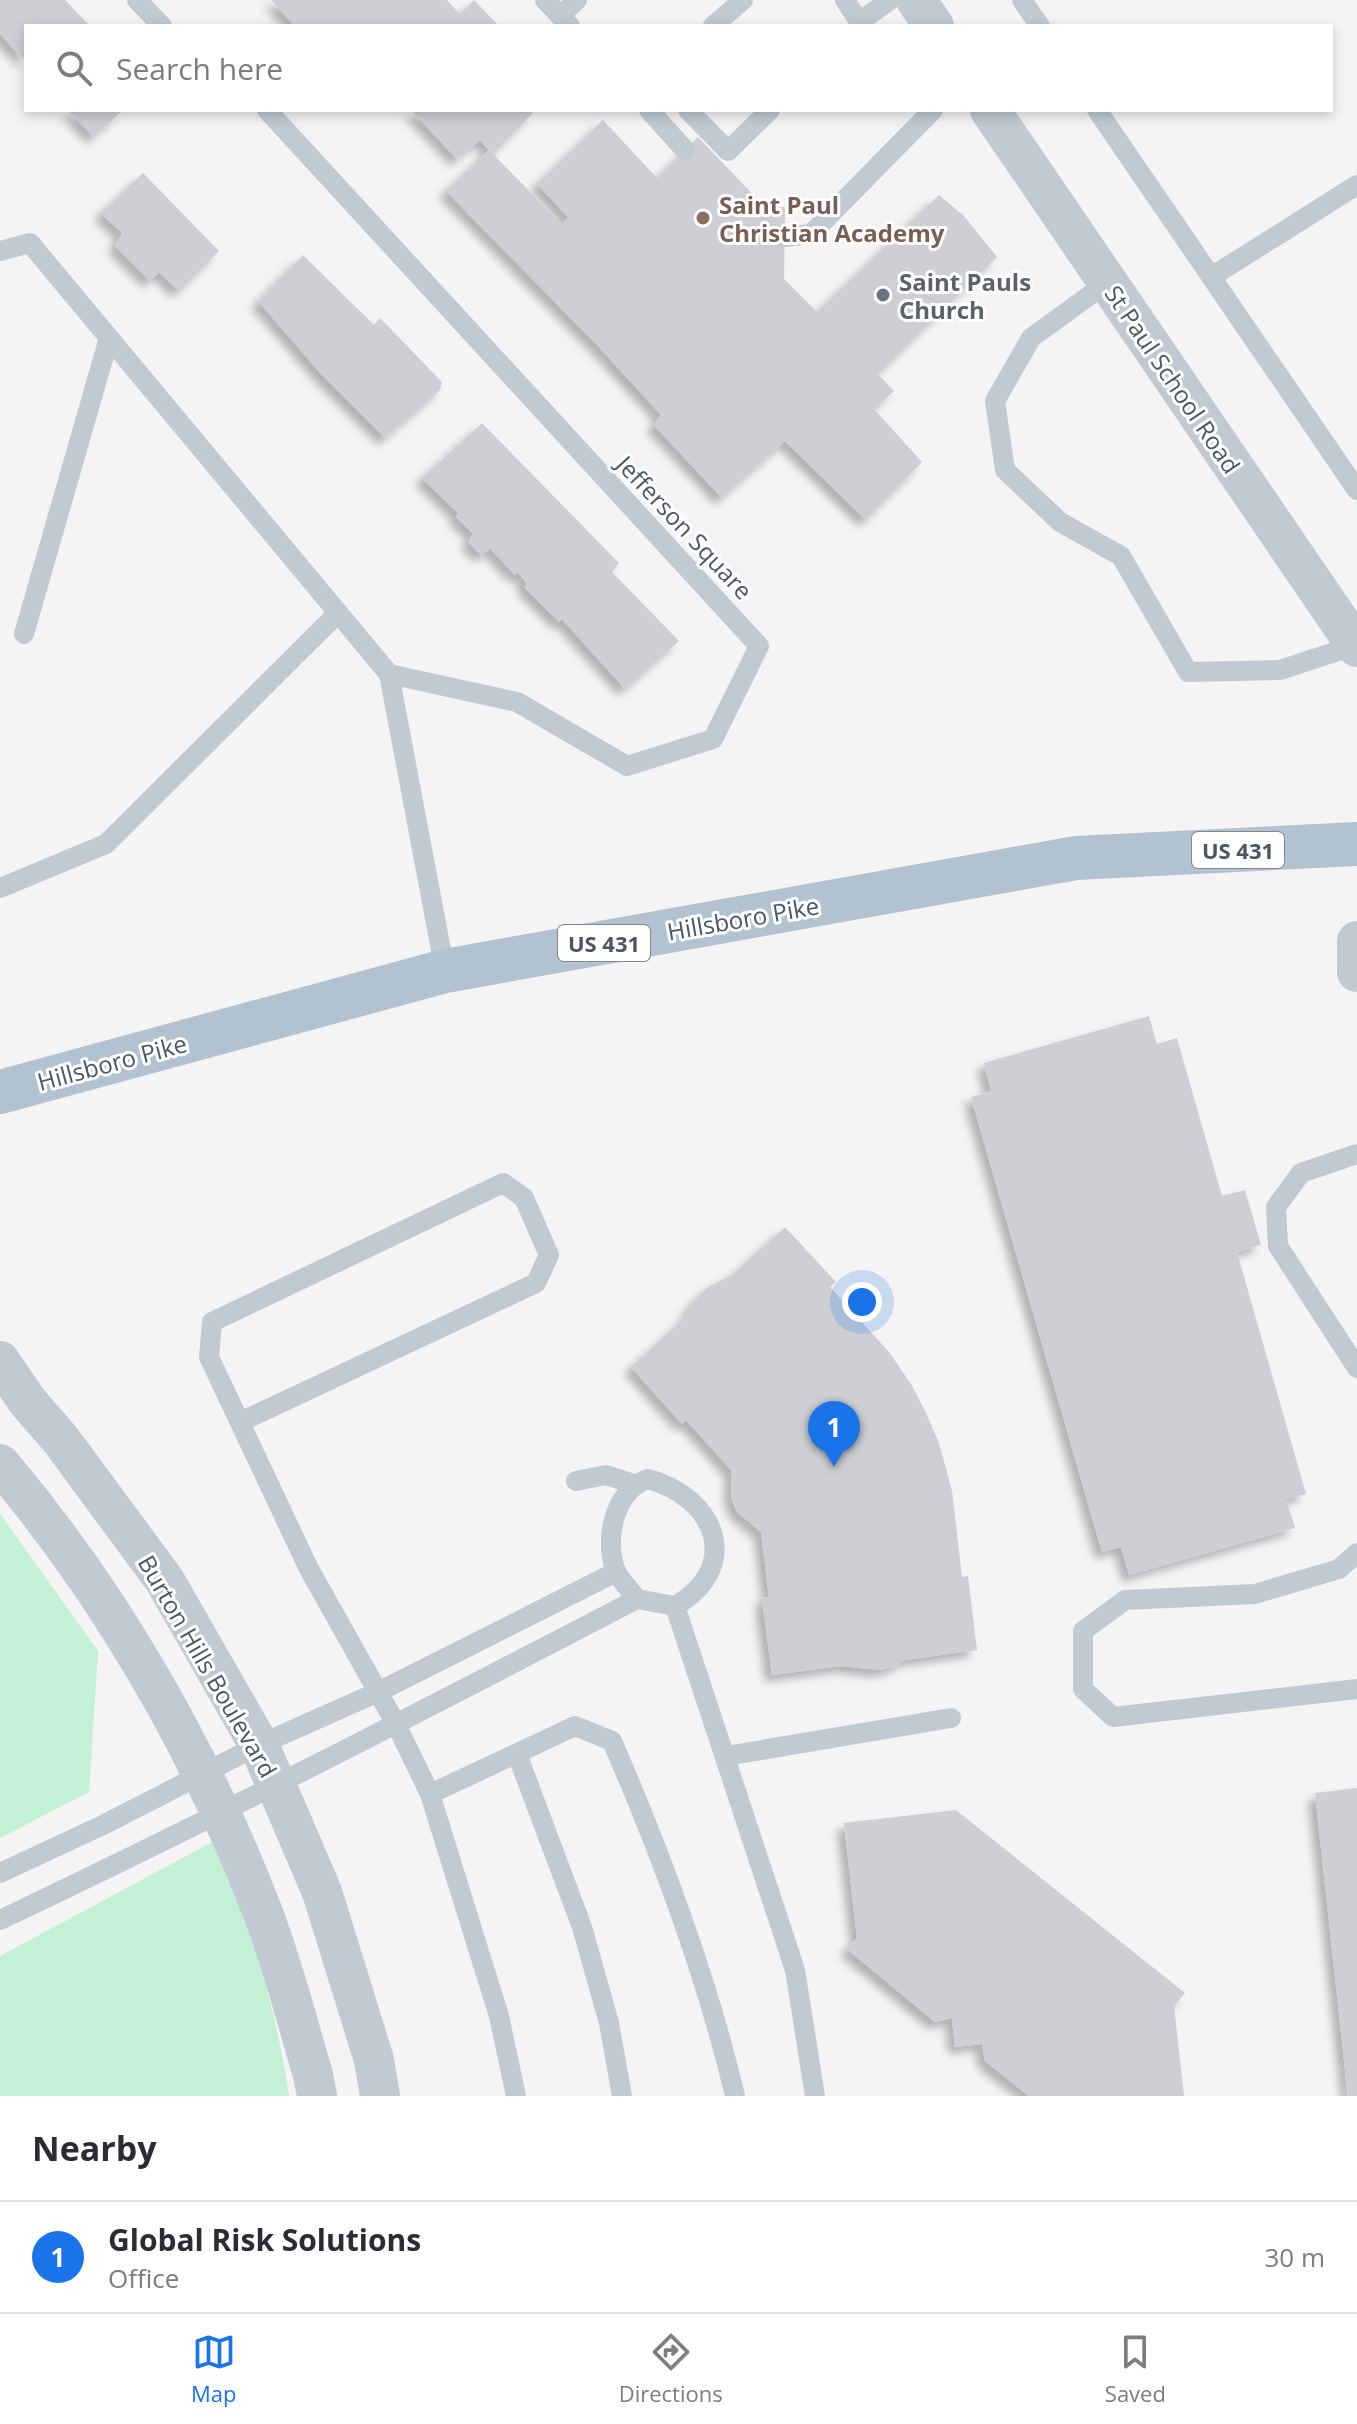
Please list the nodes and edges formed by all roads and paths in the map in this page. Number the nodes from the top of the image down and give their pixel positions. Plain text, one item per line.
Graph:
1 (137, 0) edge
2 (545, 0) edge
3 (577, 0) edge
4 (743, 0) edge
5 (845, 0) edge
6 (890, 0) edge
7 (916, 0) edge
8 (1022, 0) edge
9 (565, 21) edge
10 (160, 24) edge
11 (715, 24) edge
12 (858, 24) edge
13 (860, 24) edge
14 (933, 24) edge
15 (1039, 24) edge
16 (269, 112) edge
17 (651, 112) edge
18 (690, 112) edge
19 (768, 112) edge
20 (928, 112) edge
21 (991, 112) edge
22 (1098, 112) edge
23 (685, 150) dead end
24 (1357, 185) edge
25 (785, 237) dead end
26 (0, 251) edge
27 (1211, 277) junction
28 (1108, 282) junction
29 (109, 338) junction
30 (1357, 490) edge
31 (338, 613) junction
32 (24, 634) dead end
33 (1356, 646) edge
34 (389, 674) junction
35 (1357, 844) edge
36 (0, 888) edge
37 (1357, 941) edge
38 (445, 971) junction
39 (1357, 972) edge
40 (0, 1092) edge
41 (1357, 1154) edge
42 (0, 1361) edge
43 (1357, 1368) edge
44 (240, 1422) junction
45 (0, 1464) edge
46 (576, 1481) dead end
47 (634, 1484) junction
48 (1357, 1553) edge
49 (616, 1572) junction
50 (637, 1599) junction
51 (675, 1606) junction
52 (1357, 1689) edge
53 (378, 1692) junction
54 (951, 1718) dead end
55 (396, 1724) junction
56 (259, 1745) junction
57 (517, 1754) junction
58 (726, 1756) junction
59 (202, 1773) junction
60 (276, 1786) junction
61 (430, 1794) junction
62 (221, 1814) junction
63 (0, 1873) edge
64 (0, 1920) edge
65 (317, 2096) edge
66 (380, 2096) edge
67 (516, 2096) edge
68 (622, 2096) edge
69 (735, 2096) edge
70 (815, 2096) edge

1 - 10 lane
2 - 9 lane
3 - 9 lane
4 - 11 lane
5 - 12 lane
6 - 13 lane
7 - 14 street
8 - 15 lane
16 - 34 lane, Jefferson Square
17 - 23 lane
18 - 19 lane
20 - 25 lane
21 - 28 street, St Paul School Road
22 - 27 lane
24 - 27 lane
26 - 29 lane
27 - 30 lane
28 - 33 street, St Paul School Road
28 - 33 lane
29 - 31 lane
29 - 32 lane
31 - 34 lane
31 - 36 lane
34 - 38 lane
35 - 38 main road, Hillsboro Pike / US 431
37 - 39 street
38 - 40 main road, Hillsboro Pike / US 431
41 - 43 lane
42 - 56 street, Burton Hills Boulevard
44 - 44 lane
44 - 53 lane
45 - 59 street
46 - 47 lane
47 - 49 lane
47 - 51 lane
48 - 52 lane
49 - 50 lane
49 - 53 lane
50 - 51 lane
50 - 55 lane
51 - 58 lane
53 - 55 lane
53 - 56 lane
54 - 58 lane
55 - 60 lane
55 - 61 lane
56 - 59 lane
56 - 60 street, Burton Hills Boulevard
57 - 61 lane
57 - 68 lane
57 - 69 lane
58 - 70 lane
59 - 62 street
59 - 63 lane
60 - 62 lane
60 - 66 street, Burton Hills Boulevard
61 - 67 lane
62 - 64 lane
62 - 65 street

